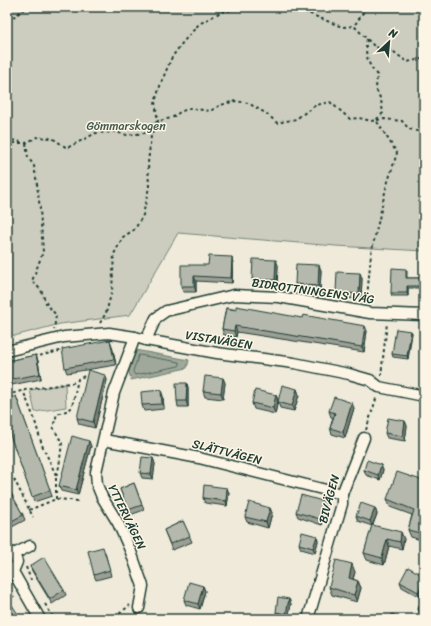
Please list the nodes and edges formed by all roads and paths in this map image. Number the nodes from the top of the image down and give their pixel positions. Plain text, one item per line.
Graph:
1 (27, 7) edge
2 (225, 7) edge
3 (244, 7) edge
4 (293, 7) edge
5 (361, 7) edge
6 (367, 7) edge
7 (221, 12) junction
8 (362, 14) junction
9 (7, 18) edge
10 (354, 26) junction
11 (367, 39) junction
12 (424, 60) edge
13 (376, 120) junction
14 (158, 122) junction
15 (424, 133) edge
16 (7, 139) edge
17 (7, 143) edge
18 (26, 143) junction
19 (370, 313) junction
20 (388, 313) junction
21 (424, 315) edge
22 (93, 335) junction
23 (135, 336) junction
24 (53, 340) junction
25 (146, 340) junction
26 (69, 349) edge
27 (7, 351) edge
28 (27, 358) edge
29 (90, 373) edge
30 (78, 382) junction
31 (379, 388) junction
32 (25, 390) junction
33 (7, 395) edge
34 (424, 396) edge
35 (364, 438) joint
36 (104, 440) junction
37 (56, 476) junction
38 (14, 479) dead end
39 (342, 494) junction
40 (56, 499) junction
41 (79, 501) dead end
42 (29, 510) junction
43 (33, 517) dead end
44 (30, 546) dead end
45 (10, 552) edge
46 (26, 566) dead end
47 (9, 571) edge
48 (31, 581) dead end
49 (42, 600) dead end
50 (139, 608) joint
51 (40, 619) edge
52 (54, 619) edge
53 (117, 619) edge
54 (308, 619) edge

1 - 9 path
2 - 7 path
3 - 7 path
4 - 10 path
5 - 8 path
6 - 8 path
7 - 14 path
8 - 10 path
10 - 11 path
11 - 12 path
11 - 13 path
13 - 14 path
13 - 15 path
13 - 19 path
14 - 18 path
14 - 22 path
16 - 18 path
17 - 18 path
18 - 24 path
19 - 20 street, BIDROTTNINGENS VÄG
19 - 25 street, BIDROTTNINGENS VÄG
20 - 21 street, BIDROTTNINGENS VÄG
20 - 31 path
22 - 23 street, VISTAVÄGEN
22 - 24 street, VISTAVÄGEN
23 - 25 street, VISTAVÄGEN
23 - 36 street, YTTERVÄGEN
24 - 27 street, VISTAVÄGEN
25 - 31 street, VISTAVÄGEN
26 - 28 path
29 - 30 path
30 - 32 path
30 - 37 path
31 - 34 street, VISTAVÄGEN
31 - 35 path
32 - 33 path
32 - 37 path
35 - 39 street, BIVÄGEN
36 - 39 street, SLÄTTVÄGEN
36 - 50 street, YTTERVÄGEN
37 - 40 path
38 - 42 path
39 - 54 street, BIVÄGEN
40 - 41 path
40 - 42 path
42 - 43 path
44 - 45 street
45 - 47 street
46 - 48 path
47 - 51 street
49 - 52 path
50 - 53 path

